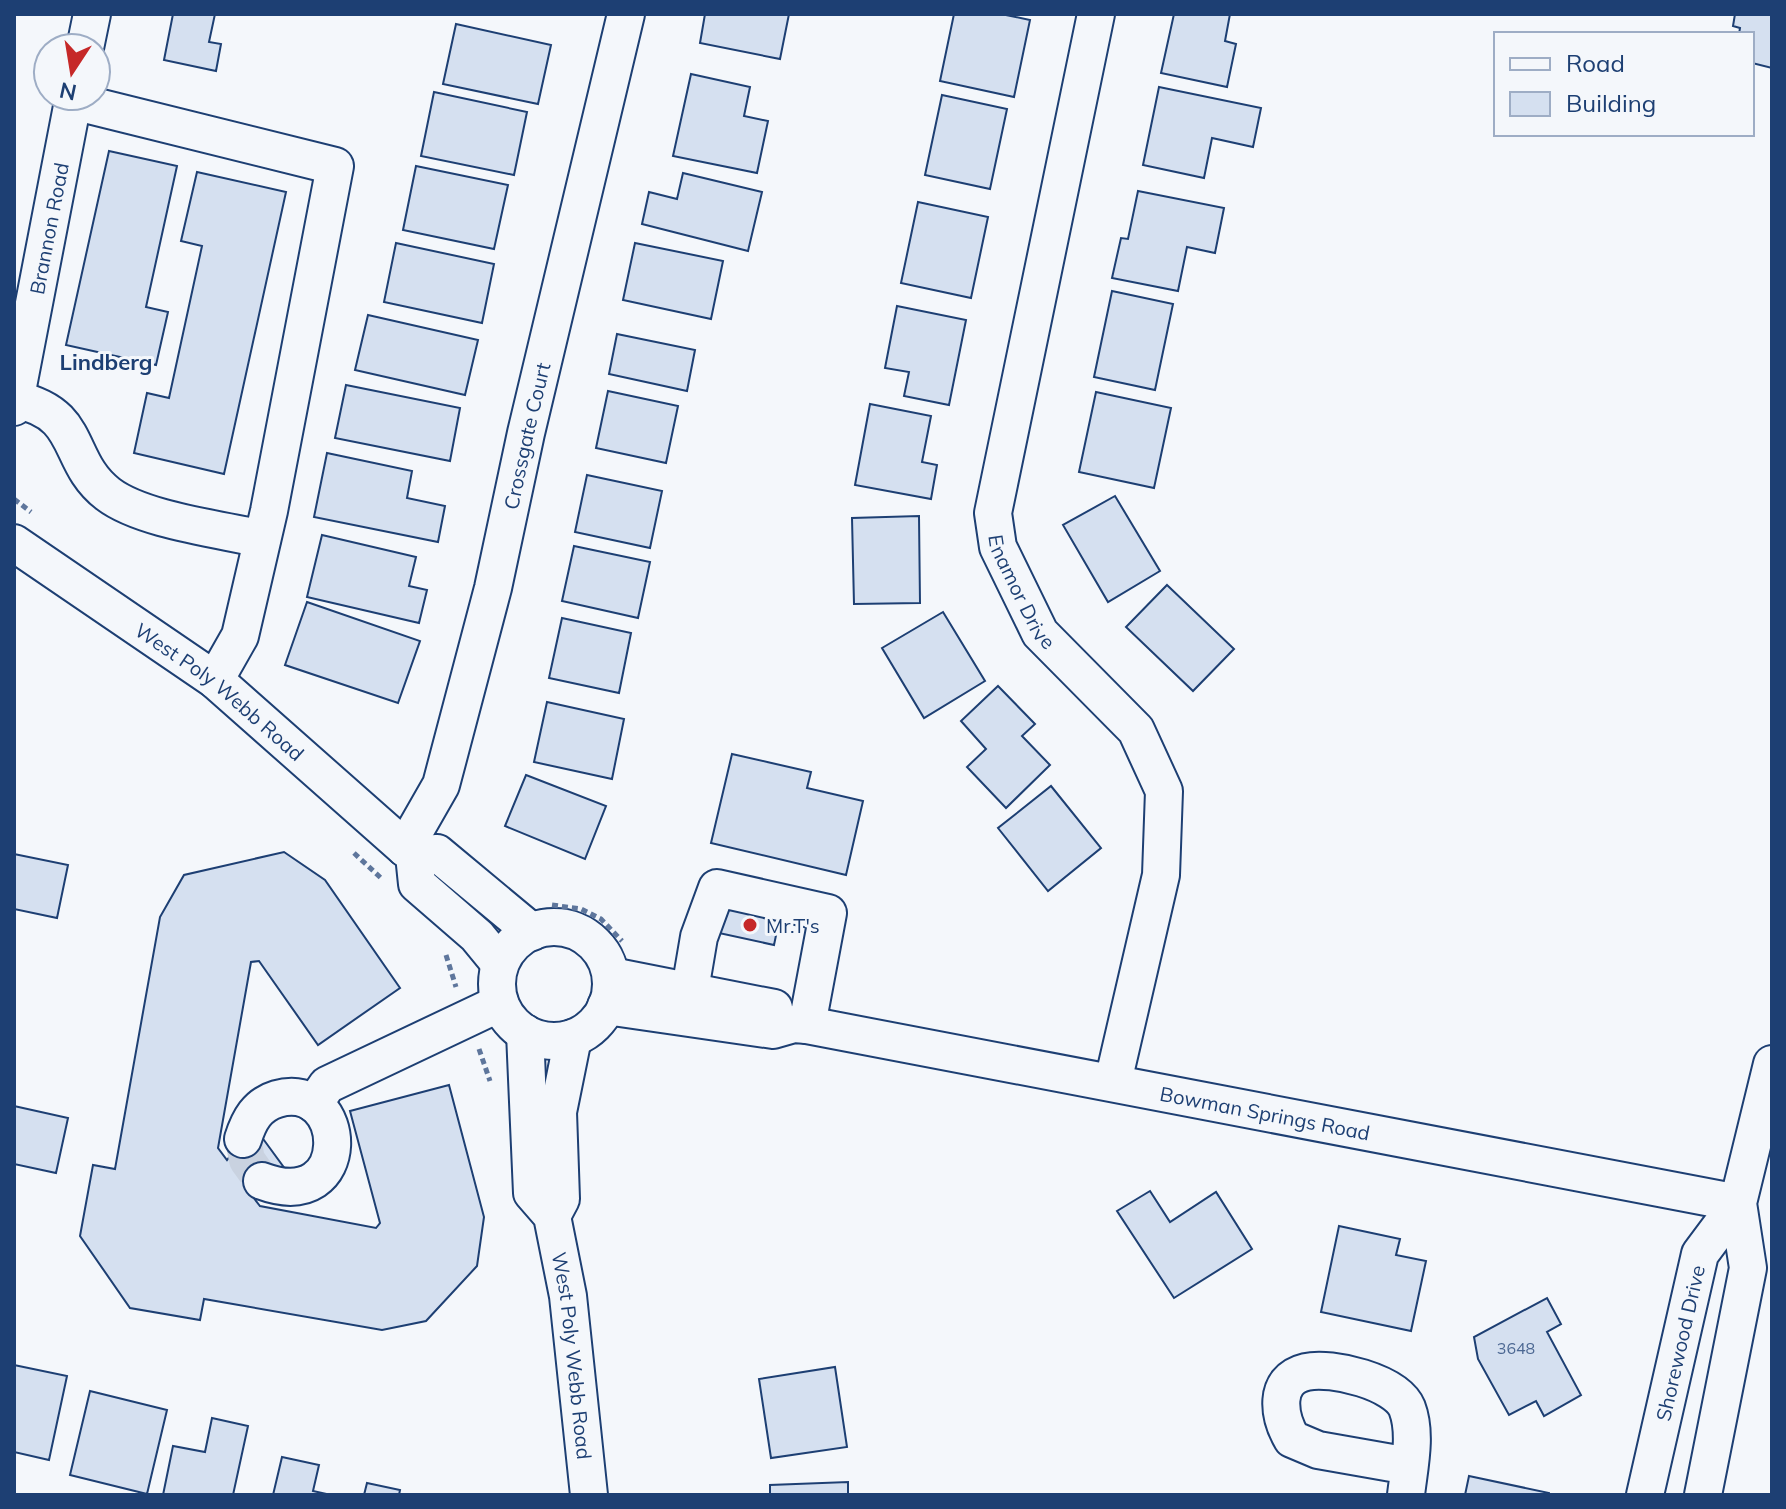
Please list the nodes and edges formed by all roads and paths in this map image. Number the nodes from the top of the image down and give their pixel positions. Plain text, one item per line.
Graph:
1 (626, 14) edge
2 (1096, 14) edge
3 (112, 108) edge
4 (70, 112) edge
5 (15, 403) edge
6 (262, 539) junction
7 (14, 543) edge
8 (215, 680) junction
9 (344, 844) dead end
10 (410, 851) junction
11 (389, 885) dead end
12 (540, 918) junction
13 (442, 942) dead end
14 (500, 964) junction
15 (615, 976) junction
16 (690, 990) junction
17 (500, 1003) junction
18 (467, 1017) junction
19 (800, 1024) junction
20 (525, 1033) junction
21 (573, 1038) junction
22 (1772, 1064) edge
23 (1113, 1082) junction
24 (492, 1086) dead end
25 (314, 1104) junction
26 (243, 1139) dead end
27 (262, 1181) dead end
28 (1738, 1203) junction
29 (552, 1216) junction
30 (589, 1495) edge
31 (1645, 1495) edge
32 (1703, 1495) edge

1 - 10 street, Crossgate Court
2 - 23 street, Enamor Drive
3 - 6 street
4 - 5 street, Brannon Road
5 - 6 street
6 - 8 street
7 - 8 street, West Poly Webb Road
8 - 10 street, West Poly Webb Road
9 - 11 path
10 - 12 street, West Poly Webb Road
10 - 14 street
12 - 14 street
12 - 15 street
12 - 15 path
13 - 18 path
14 - 17 street
15 - 16 street, Bowman Springs Road
15 - 19 street, Bowman Springs Road
15 - 21 street
16 - 19 street, Bowman Springs Road
16 - 19 street
17 - 18 street
17 - 20 street
18 - 24 path
18 - 25 street
19 - 23 street, Bowman Springs Road
20 - 21 street
20 - 29 street, West Poly Webb Road
21 - 29 street, West Poly Webb Road
22 - 28 street, Shorewood Drive
23 - 28 street, Bowman Springs Road
25 - 26 street
25 - 27 street
28 - 31 street, Shorewood Drive
28 - 32 street, Shorewood Drive
29 - 30 street, West Poly Webb Road

